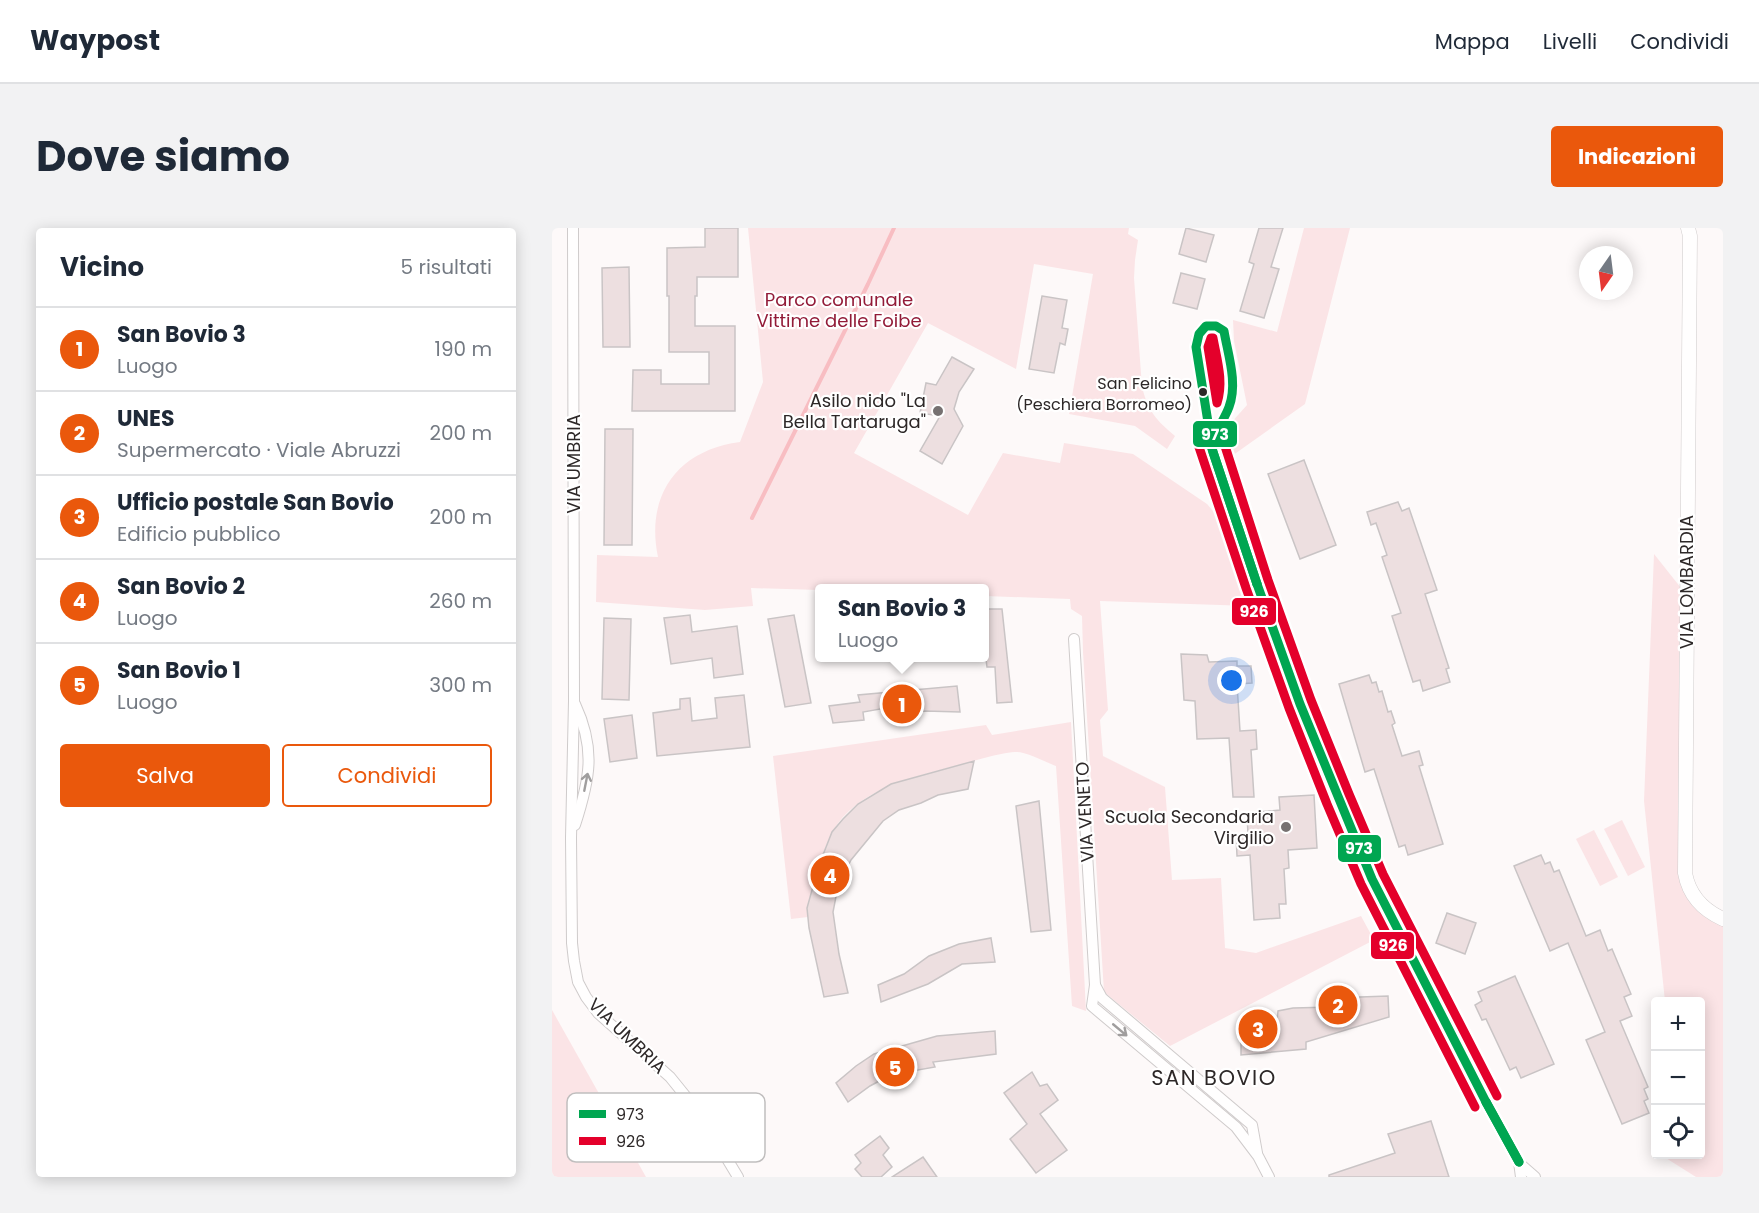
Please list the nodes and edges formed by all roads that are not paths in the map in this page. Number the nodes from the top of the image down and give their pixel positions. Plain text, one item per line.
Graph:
1 (573, 228) edge
2 (1688, 228) edge
3 (1210, 443) junction
4 (1074, 639) dead end
5 (574, 701) junction
6 (571, 838) junction
7 (1723, 919) edge
8 (683, 1093) edge
9 (729, 1162) edge
10 (1519, 1162) junction
11 (738, 1177) edge
12 (1269, 1177) edge
13 (1521, 1177) edge
14 (1536, 1177) edge

1 - 5 street, VIA UMBRIA
2 - 7 street, VIA LOMBARDIA
3 - 3 street
3 - 10 street
4 - 12 street, VIA VENETO
5 - 6 street, VIA UMBRIA
6 -> 5 street, VIA UMBRIA
6 - 8 street, VIA UMBRIA
9 - 11 street, VIA UMBRIA
10 - 13 street
10 - 14 street

